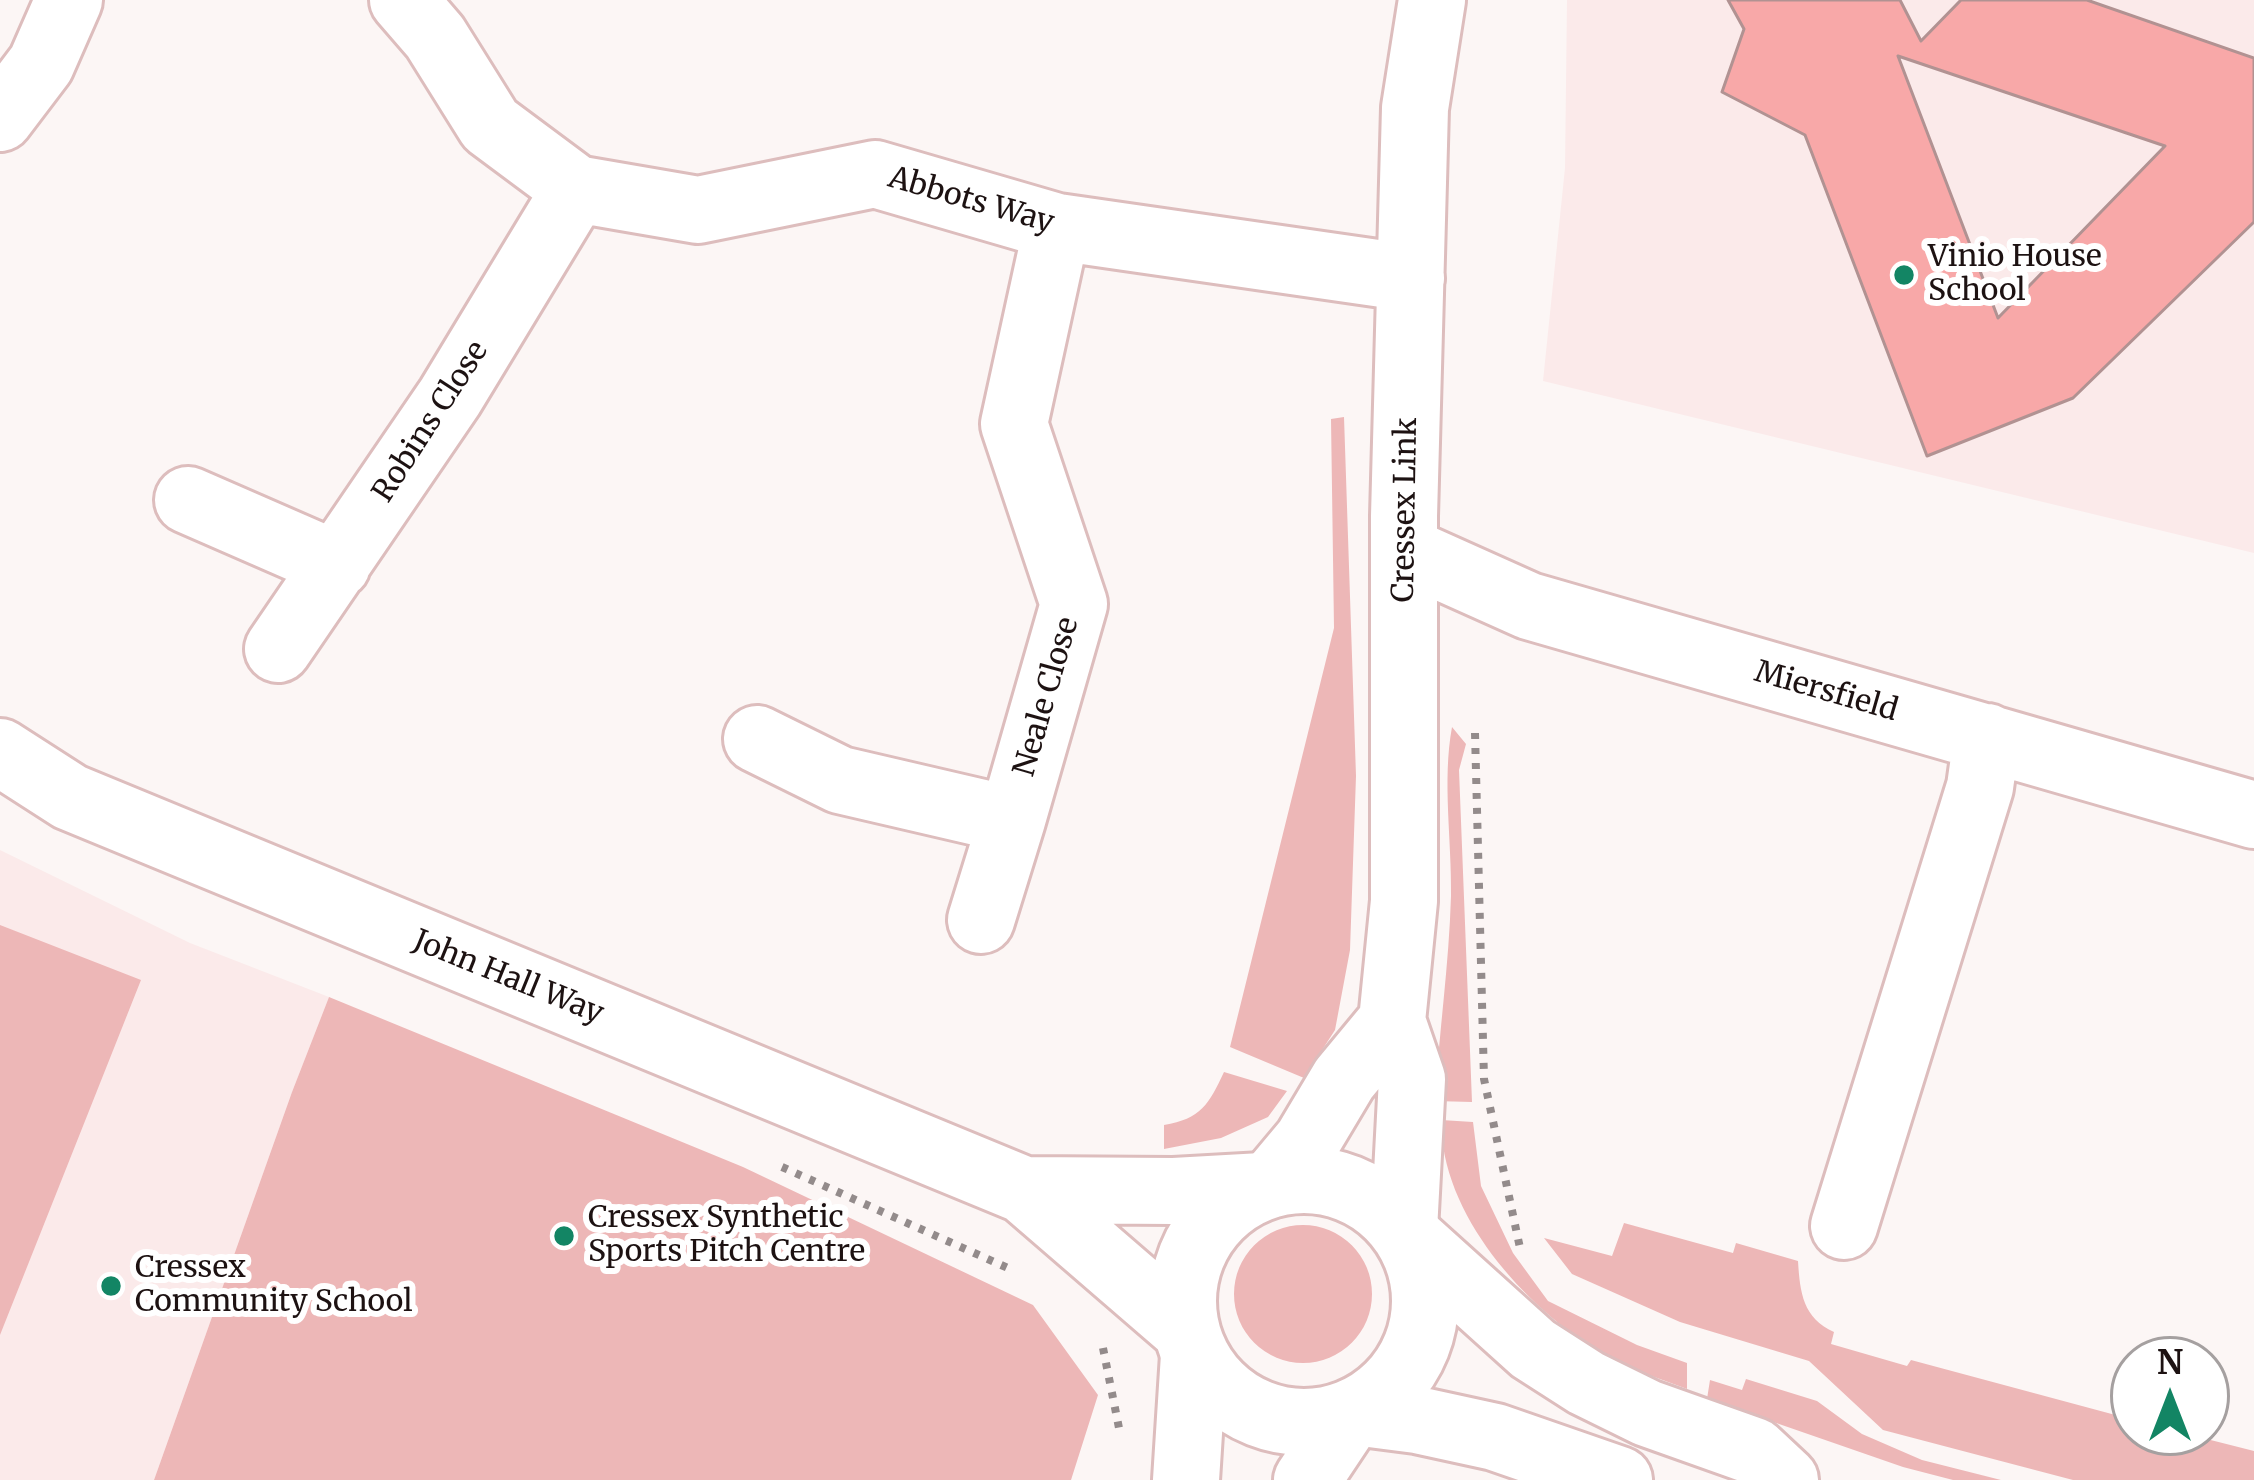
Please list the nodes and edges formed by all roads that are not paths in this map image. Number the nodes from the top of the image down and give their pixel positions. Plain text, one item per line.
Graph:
1 (69, 0) edge
2 (403, 0) edge
3 (1432, 0) edge
4 (0, 118) edge
5 (576, 190) junction
6 (1058, 227) junction
7 (1411, 278) junction
8 (188, 500) dead end
9 (1404, 550) junction
10 (337, 565) junction
11 (278, 649) dead end
12 (1987, 737) junction
13 (757, 739) dead end
14 (0, 752) edge
15 (2254, 815) edge
16 (1012, 820) junction
17 (981, 920) dead end
18 (1392, 1021) junction
19 (1267, 1185) junction
20 (1024, 1190) junction
21 (1844, 1226) dead end
22 (1407, 1234) junction
23 (1190, 1342) junction
24 (1353, 1413) junction
25 (1186, 1480) edge
26 (1307, 1480) edge
27 (1619, 1480) edge
28 (1785, 1480) edge

1 - 4 main road
2 - 5 main road, Abbots Way
3 - 7 main road, Cressex Link
5 - 6 main road, Abbots Way
5 - 10 main road, Robins Close
6 - 7 main road, Abbots Way
6 - 16 main road, Neale Close
7 - 9 main road, Cressex Link
8 - 10 main road
9 - 12 main road, Miersfield
9 - 18 main road, Cressex Link
10 - 11 main road, Robins Close
12 - 15 main road, Miersfield
12 - 21 main road
13 - 16 main road
14 - 20 main road, John Hall Way
16 - 17 main road, Neale Close
18 - 19 main road
18 - 22 main road, Cressex Link
19 - 20 main road, John Hall Way
19 - 22 main road
19 - 23 main road
20 - 23 main road, John Hall Way
22 - 24 main road
22 - 28 main road
23 - 24 main road
23 - 25 main road
24 - 26 main road
24 - 27 main road

